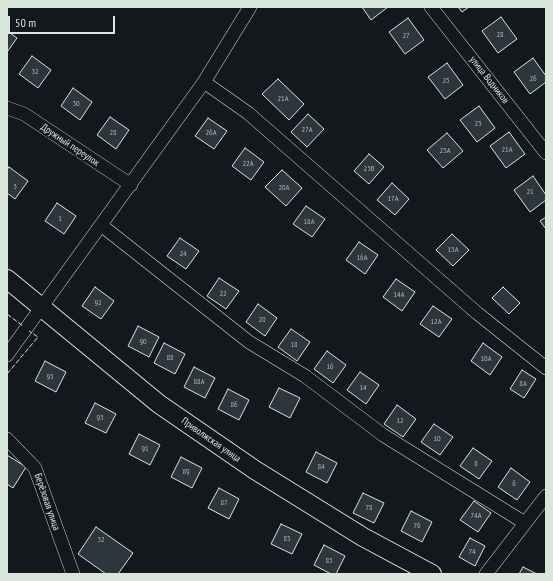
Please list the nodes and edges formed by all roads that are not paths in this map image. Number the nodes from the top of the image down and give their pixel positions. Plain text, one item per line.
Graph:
1 (250, 7) edge
2 (431, 7) edge
3 (204, 82) junction
4 (7, 108) edge
5 (546, 153) edge
6 (131, 185) junction
7 (101, 225) junction
8 (7, 279) edge
9 (42, 308) junction
10 (7, 355) edge
11 (546, 368) edge
12 (7, 439) edge
13 (546, 496) edge
14 (525, 523) junction
15 (73, 574) edge
16 (432, 574) edge
17 (486, 574) edge

1 - 3 street
2 - 5 street, улица Водников
3 - 6 street
3 - 11 street
4 - 6 street, Дружный переулок
6 - 7 street
7 - 9 street
7 - 14 street
8 - 9 main road, Приволжская улица
9 - 10 street
9 - 16 main road, Приволжская улица
12 - 15 street, Берёзовая улица
13 - 14 street
14 - 17 street

